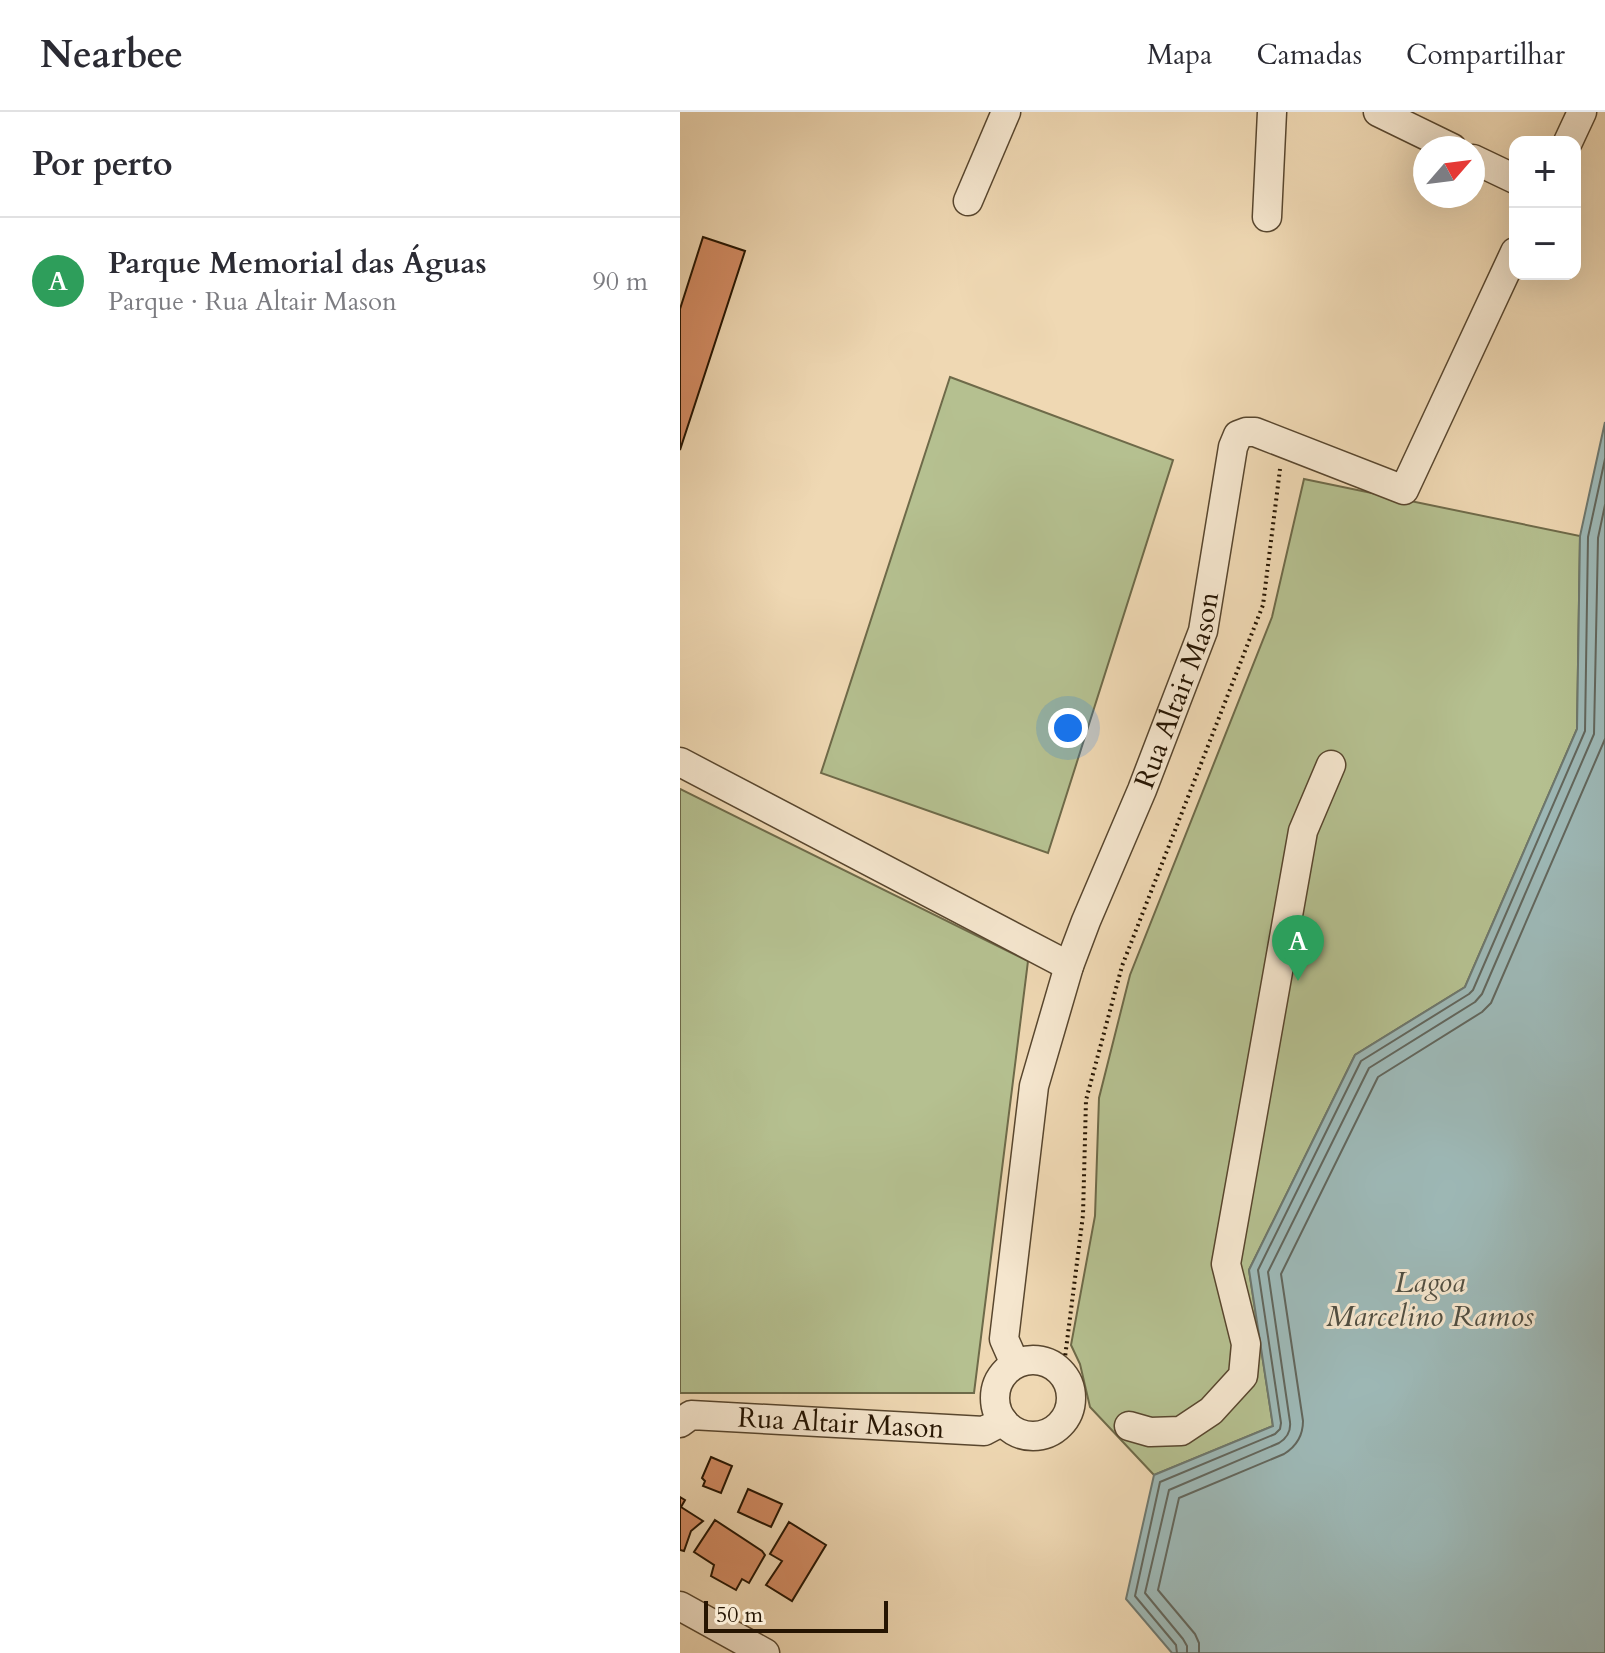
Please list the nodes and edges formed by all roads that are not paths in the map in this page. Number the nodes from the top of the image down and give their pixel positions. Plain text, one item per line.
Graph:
1 (1006, 112) edge
2 (1272, 112) edge
3 (1378, 112) edge
4 (1582, 112) edge
5 (1427, 136) edge
6 (1571, 136) edge
7 (1485, 165) edge
8 (1509, 176) edge
9 (968, 201) dead end
10 (1267, 217) dead end
11 (1509, 265) edge
12 (680, 762) edge
13 (1331, 765) dead end
14 (1069, 966) junction
15 (1015, 1364) junction
16 (1003, 1421) junction
17 (680, 1423) edge
18 (1129, 1426) dead end
19 (680, 1606) edge
20 (765, 1653) edge

1 - 9 street
2 - 10 street
3 - 5 street
4 - 6 street
7 - 8 street
11 - 14 street, Rua Altair Mason
12 - 14 street
13 - 18 street
14 - 15 street, Rua Altair Mason
15 - 16 street
15 - 16 street
16 - 17 street, Rua Altair Mason
19 - 20 street

